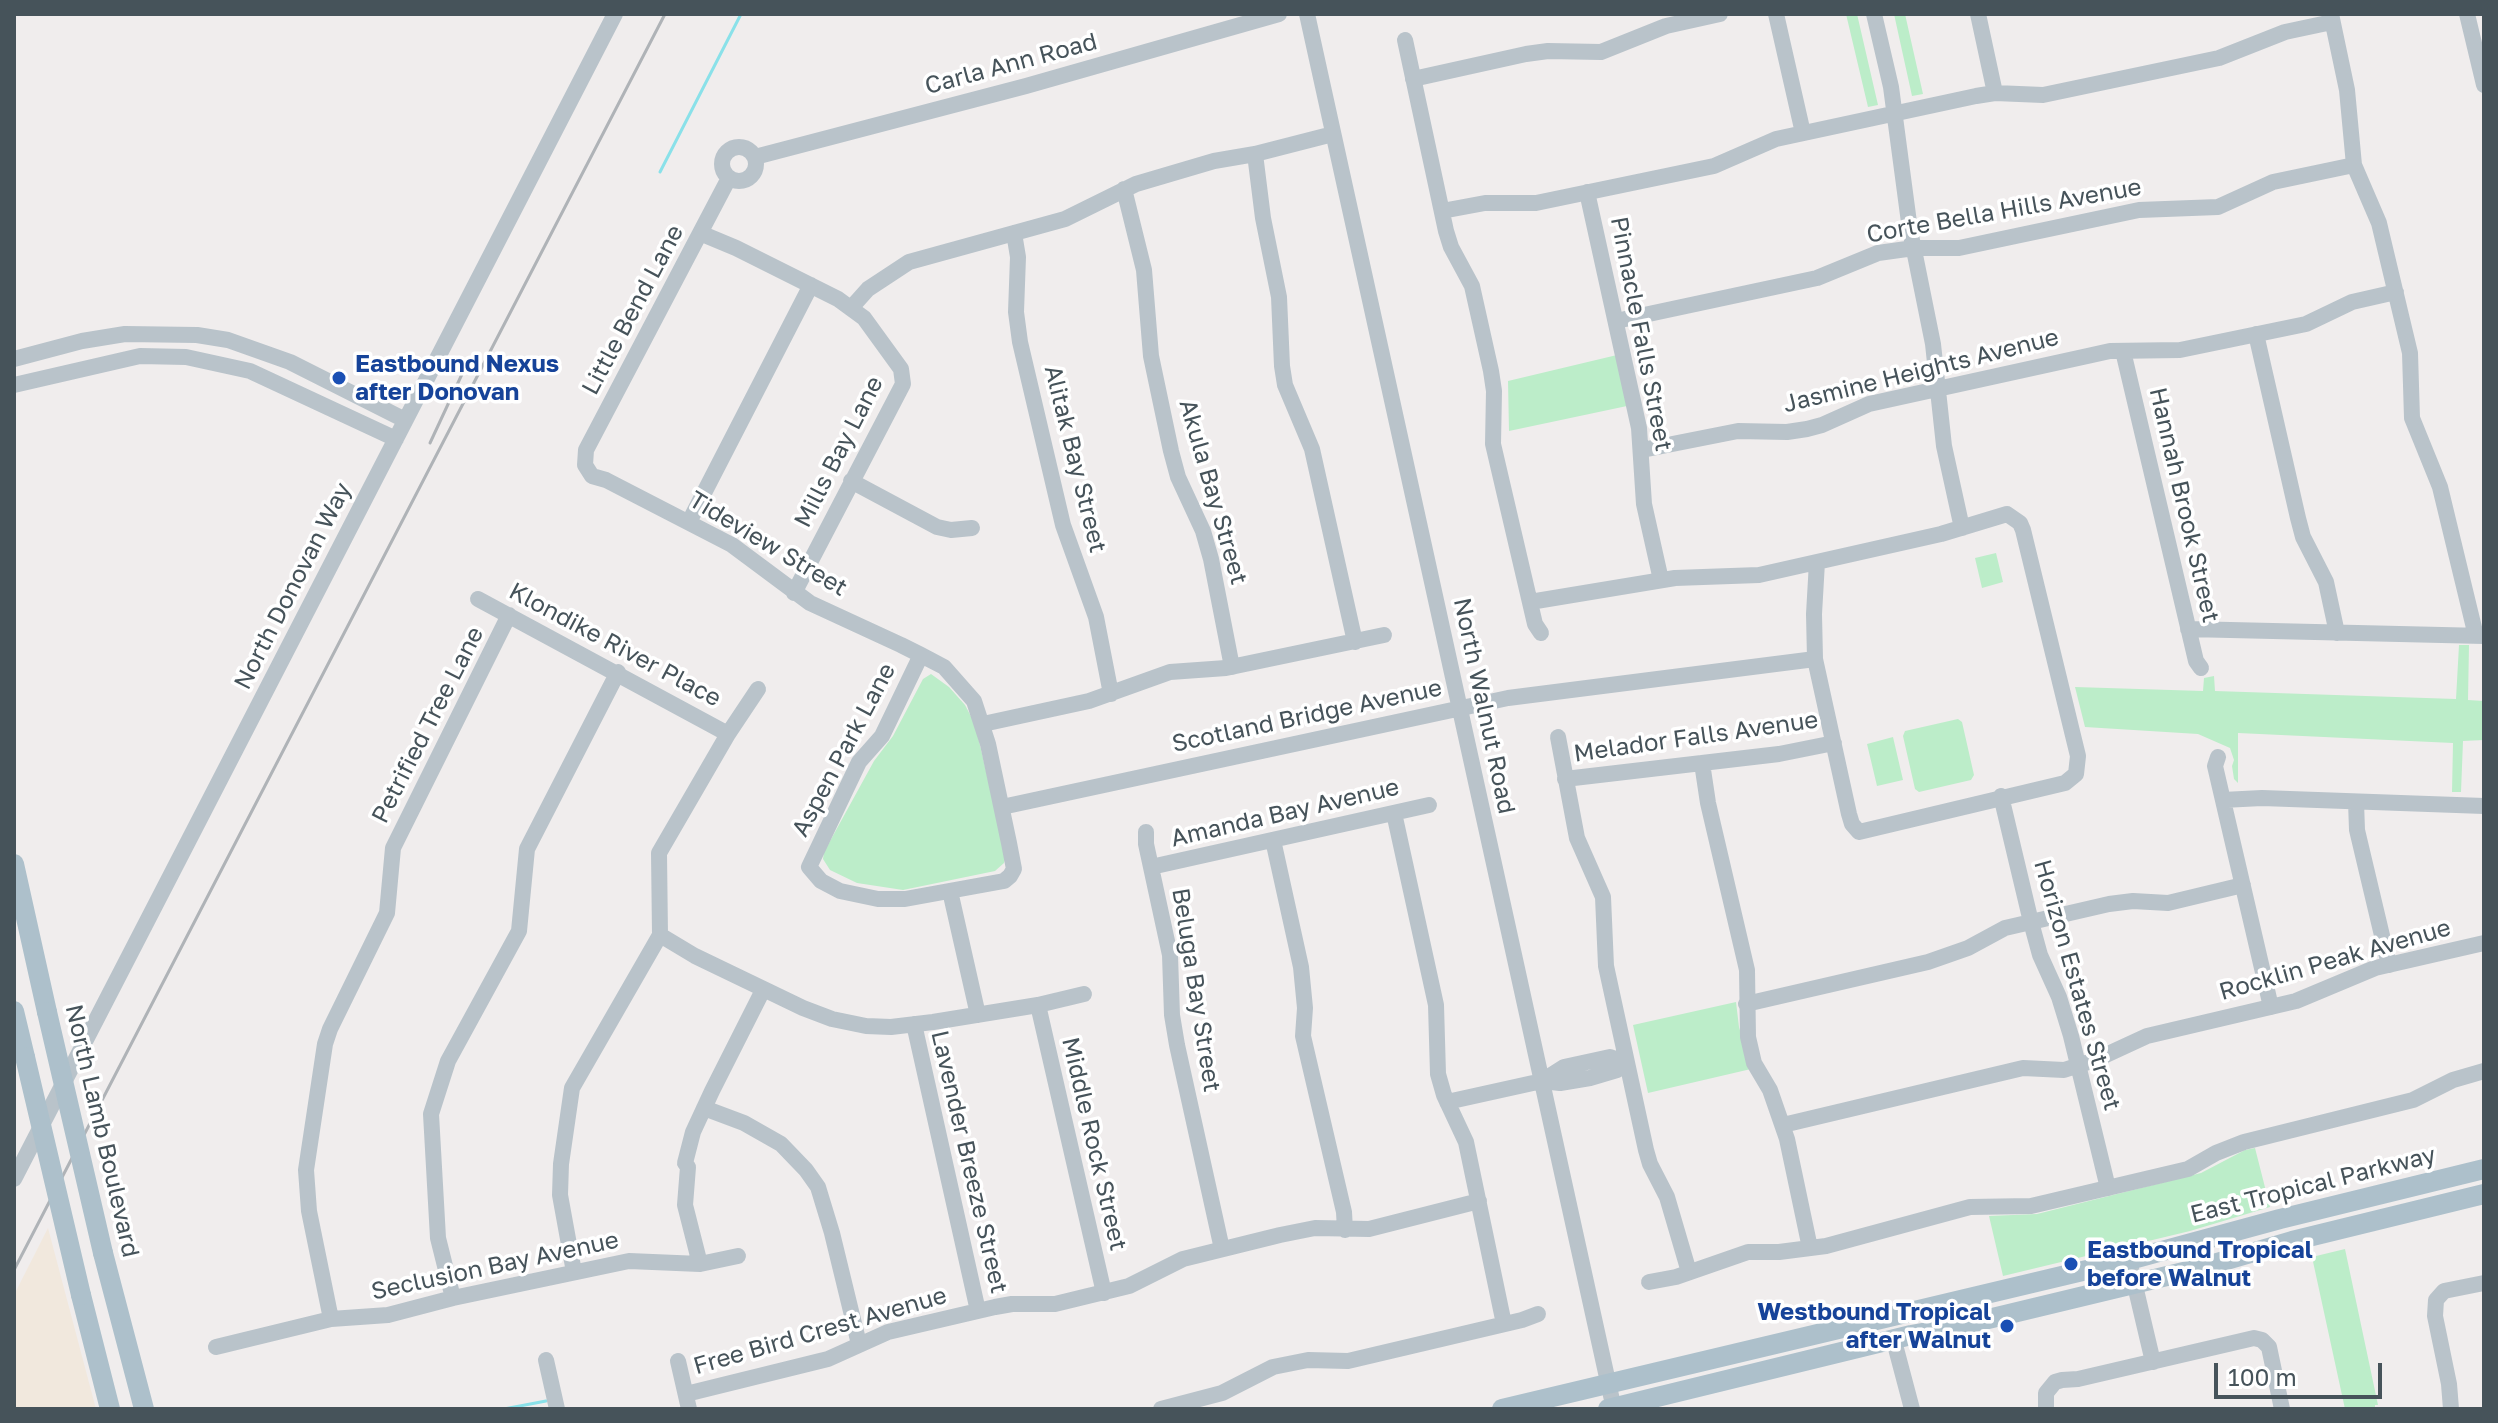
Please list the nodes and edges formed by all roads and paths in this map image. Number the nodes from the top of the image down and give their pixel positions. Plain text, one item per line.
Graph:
1 (615, 14) edge
2 (1279, 14) edge
3 (1307, 14) edge
4 (1720, 14) edge
5 (1776, 14) edge
6 (1874, 14) edge
7 (1978, 14) edge
8 (2467, 14) edge
9 (2331, 18) edge
10 (1405, 40) dead end
11 (1413, 79) junction
12 (2484, 85) edge
13 (1995, 93) junction
14 (1895, 113) junction
15 (1803, 133) junction
16 (1333, 134) junction
17 (1255, 154) junction
18 (755, 157) junction
19 (2354, 165) junction
20 (729, 178) junction
21 (1124, 189) junction
22 (1587, 192) junction
23 (1442, 211) junction
24 (700, 233) junction
25 (1014, 233) junction
26 (1914, 248) junction
27 (811, 285) junction
28 (2396, 292) junction
29 (851, 308) junction
30 (1616, 321) junction
31 (2256, 334) junction
32 (2123, 351) junction
33 (14, 359) edge
34 (14, 385) edge
35 (1937, 389) junction
36 (405, 420) junction
37 (396, 439) junction
38 (1642, 450) junction
39 (585, 465) joint
40 (851, 481) junction
41 (689, 522) junction
42 (972, 528) dead end
43 (1962, 528) junction
44 (1817, 562) junction
45 (1661, 580) junction
46 (794, 593) junction
47 (478, 599) dead end
48 (1530, 602) junction
49 (509, 615) junction
50 (2188, 629) junction
51 (1541, 633) dead end
52 (2337, 633) junction
53 (1384, 635) dead end
54 (2480, 636) edge
55 (1355, 642) junction
56 (921, 655) junction
57 (1815, 659) junction
58 (1232, 667) junction
59 (2201, 668) dead end
60 (618, 672) junction
61 (758, 689) dead end
62 (1111, 694) junction
63 (1460, 707) junction
64 (983, 724) junction
65 (728, 734) junction
66 (1558, 737) dead end
67 (1834, 743) junction
68 (2218, 757) dead end
69 (1702, 763) junction
70 (1565, 779) junction
71 (2001, 796) junction
72 (2223, 800) junction
73 (2356, 802) junction
74 (1429, 805) dead end
75 (2484, 806) edge
76 (1002, 807) junction
77 (1394, 813) junction
78 (1146, 832) dead end
79 (1273, 840) junction
80 (14, 864) edge
81 (1151, 867) junction
82 (2243, 885) junction
83 (950, 891) junction
84 (2031, 922) junction
85 (660, 935) junction
86 (2484, 943) edge
87 (2389, 965) junction
88 (763, 990) junction
89 (1084, 994) dead end
90 (1746, 1004) junction
91 (1038, 1005) junction
92 (2271, 1007) junction
93 (14, 1011) edge
94 (978, 1015) junction
95 (914, 1024) junction
96 (1627, 1063) junction
97 (2078, 1065) junction
98 (2484, 1071) edge
99 (1542, 1081) junction
100 (1447, 1102) junction
101 (704, 1108) junction
102 (1783, 1125) junction
103 (2484, 1169) edge
104 (14, 1179) edge
105 (2108, 1188) junction
106 (2484, 1194) edge
107 (1479, 1201) junction
108 (1345, 1230) junction
109 (1810, 1248) junction
110 (1222, 1249) junction
111 (738, 1256) dead end
112 (2129, 1260) junction
113 (700, 1264) junction
114 (574, 1272) junction
115 (1689, 1272) junction
116 (1649, 1282) dead end
117 (2484, 1283) edge
118 (2135, 1284) junction
119 (1104, 1293) junction
120 (453, 1298) junction
121 (978, 1311) junction
122 (1538, 1314) dead end
123 (331, 1319) junction
124 (1504, 1324) junction
125 (1894, 1341) junction
126 (859, 1344) junction
127 (216, 1347) dead end
128 (546, 1360) dead end
129 (678, 1361) dead end
130 (2153, 1362) junction
131 (1608, 1383) junction
132 (688, 1402) edge
133 (110, 1409) edge
134 (144, 1409) edge
135 (557, 1409) edge
136 (1161, 1409) edge
137 (1502, 1409) edge
138 (1612, 1409) edge
139 (1912, 1409) edge
140 (2046, 1409) edge
141 (2282, 1409) edge
142 (2451, 1409) edge

1 - 36 street, North Donovan Way
2 - 18 street, Carla Ann Road
3 - 16 street, North Walnut Road
4 - 11 street
5 - 15 street
6 - 14 street
7 - 13 street
8 - 12 street
9 - 13 street
9 - 19 street
10 - 11 street
11 - 23 street
13 - 14 street
14 - 15 street
14 - 26 street
15 - 22 street
16 - 17 street
16 - 63 street, North Walnut Road
17 - 21 street
17 - 55 street
18 - 20 street
18 - 20 street, Carla Ann Road
19 - 26 street, Corte Bella Hills Avenue
19 - 28 street
20 - 24 street, Little Bend Lane
21 - 25 street
21 - 58 street, Akula Bay Street
22 - 23 street
22 - 30 street, Pinnacle Falls Street
23 - 48 street
24 - 27 street
24 - 39 street, Little Bend Lane
25 - 29 street
25 - 62 street, Alitak Bay Street
26 - 30 street, Corte Bella Hills Avenue
26 - 35 street
27 - 29 street
27 - 41 street
28 - 31 street, Jasmine Heights Avenue
28 - 54 street
29 - 40 street, Mills Bay Lane
30 - 38 street, Pinnacle Falls Street
31 - 32 street, Jasmine Heights Avenue
31 - 52 street
32 - 35 street, Jasmine Heights Avenue
32 - 50 street, Hannah Brook Street
33 - 36 street
34 - 37 street
35 - 38 street, Jasmine Heights Avenue
35 - 43 street
36 - 37 street, North Donovan Way
37 - 104 street, North Donovan Way
38 - 45 street, Pinnacle Falls Street
39 - 41 street, Tideview Street
40 - 42 street
40 - 46 street, Mills Bay Lane
41 - 46 street, Tideview Street
43 - 44 street
43 - 71 street
44 - 45 street
44 - 57 street
45 - 48 street
46 - 56 street, Tideview Street
47 - 49 street, Klondike River Place
48 - 51 street
49 - 60 street, Klondike River Place
49 - 123 street, Petrified Tree Lane
50 - 52 street
50 - 59 street, Hannah Brook Street
52 - 54 street
53 - 55 street
55 - 58 street
56 - 64 street, Tideview Street
56 - 83 street, Aspen Park Lane
57 - 63 street, Scotland Bridge Avenue
57 - 67 street
58 - 62 street
60 - 65 street, Klondike River Place
60 - 120 street
61 - 65 street
62 - 64 street
63 - 76 street, Scotland Bridge Avenue
63 - 99 street, North Walnut Road
64 - 76 street, Tideview Street
65 - 85 street
66 - 70 street
67 - 69 street, Melador Falls Avenue
67 - 71 street
68 - 72 street
69 - 70 street, Melador Falls Avenue
69 - 90 street
70 - 96 street
71 - 84 street, Horizon Estates Street
72 - 73 street
72 - 82 street
73 - 75 street
73 - 87 street
74 - 77 street, Amanda Bay Avenue
76 - 83 street, Tideview Street
77 - 79 street, Amanda Bay Avenue
77 - 100 street
78 - 81 street, Beluga Bay Street
79 - 81 street, Amanda Bay Avenue
79 - 108 street
80 - 134 main road, North Lamb Boulevard, bridge
81 - 110 street, Beluga Bay Street
82 - 84 street
82 - 92 street
83 - 94 street
84 - 90 street
84 - 97 street, Horizon Estates Street
85 - 88 street
85 - 114 street
86 - 87 street, Rocklin Peak Avenue
87 - 92 street, Rocklin Peak Avenue
88 - 95 street
88 - 101 street
89 - 91 street
90 - 102 street
91 - 94 street
91 - 119 street, Middle Rock Street
92 - 97 street, Rocklin Peak Avenue
93 - 133 main road, bridge
94 - 95 street
95 - 121 street, Lavender Breeze Street
96 - 99 street
96 - 115 street
97 - 102 street, Rocklin Peak Avenue
97 - 105 street, Horizon Estates Street
98 - 105 street
99 - 100 street
99 - 131 street, North Walnut Road
100 - 107 street
101 - 113 street
101 - 126 street
102 - 109 street
103 - 112 main road, East Tropical Parkway
105 - 109 street
106 - 118 main road, East Tropical Parkway
107 - 108 street, Free Bird Crest Avenue
107 - 124 street
108 - 110 street, Free Bird Crest Avenue
109 - 115 street
110 - 119 street, Free Bird Crest Avenue
111 - 113 street, Seclusion Bay Avenue
112 - 118 street
112 - 131 main road, East Tropical Parkway
113 - 114 street, Seclusion Bay Avenue
114 - 120 street, Seclusion Bay Avenue
115 - 116 street
117 - 142 street
118 - 125 main road, East Tropical Parkway
118 - 130 street
119 - 121 street, Free Bird Crest Avenue
120 - 123 street, Seclusion Bay Avenue
121 - 126 street, Free Bird Crest Avenue
122 - 124 street
123 - 127 street, Seclusion Bay Avenue
124 - 136 street
125 - 138 main road, East Tropical Parkway
125 - 139 street
126 - 132 street, Free Bird Crest Avenue
128 - 135 street
129 - 132 street
130 - 140 street
130 - 141 street
131 - 137 main road, East Tropical Parkway
131 - 138 street, North Walnut Road

